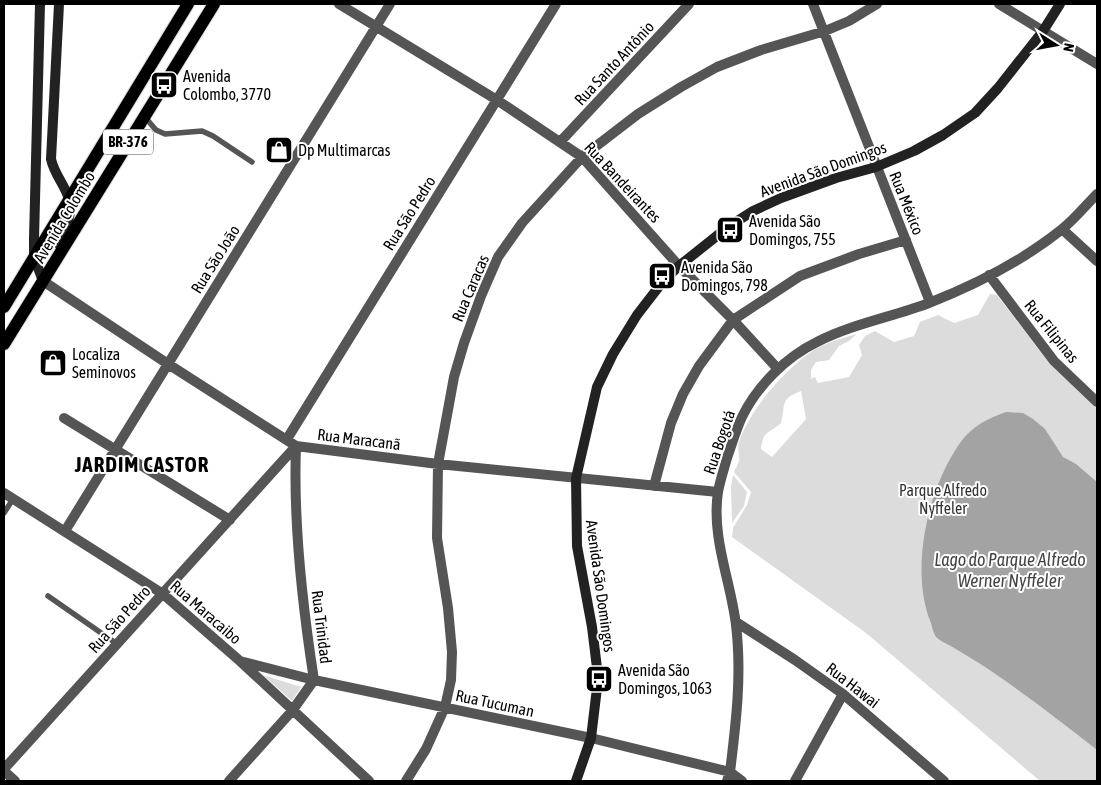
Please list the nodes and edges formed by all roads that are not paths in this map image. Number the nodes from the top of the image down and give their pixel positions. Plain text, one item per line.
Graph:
1 (40, 4) edge
2 (59, 4) edge
3 (188, 4) edge
4 (214, 4) edge
5 (339, 4) edge
6 (390, 4) edge
7 (556, 4) edge
8 (689, 4) edge
9 (813, 4) edge
10 (877, 4) edge
11 (999, 4) edge
12 (1060, 4) edge
13 (376, 27) junction
14 (825, 31) junction
15 (1043, 31) junction
16 (1097, 64) edge
17 (143, 78) junction
18 (497, 100) junction
19 (144, 116) junction
20 (560, 142) junction
21 (582, 157) junction
22 (252, 162) dead end
23 (876, 167) junction
24 (1097, 194) edge
25 (69, 199) junction
26 (1062, 229) junction
27 (906, 240) junction
28 (34, 257) junction
29 (1097, 261) edge
30 (679, 266) junction
31 (989, 275) junction
32 (43, 281) junction
33 (930, 302) junction
34 (4, 307) edge
35 (733, 320) junction
36 (4, 344) edge
37 (168, 364) junction
38 (778, 370) junction
39 (1097, 402) edge
40 (64, 418) dead end
41 (287, 439) junction
42 (296, 446) junction
43 (116, 449) junction
44 (438, 464) junction
45 (276, 468) junction
46 (576, 478) junction
47 (295, 480) junction
48 (654, 486) junction
49 (718, 492) junction
50 (4, 493) edge
51 (14, 499) junction
52 (4, 513) edge
53 (230, 520) junction
54 (65, 530) junction
55 (163, 594) junction
56 (48, 596) dead end
57 (736, 622) junction
58 (117, 644) junction
59 (240, 661) junction
60 (314, 680) junction
61 (843, 694) junction
62 (445, 708) junction
63 (292, 711) junction
64 (591, 738) junction
65 (4, 770) edge
66 (728, 776) edge
67 (15, 781) edge
68 (229, 781) edge
69 (369, 781) edge
70 (406, 781) edge
71 (576, 781) edge
72 (742, 781) edge
73 (795, 781) edge
74 (944, 781) edge

1 - 28 street
2 - 25 street
3 - 17 main road, Avenida Colombo / BR-376
4 - 19 main road, Avenida Colombo / BR-376
5 - 13 street, Rua Bandeirantes
6 - 13 street, Rua São João
7 - 18 street, Rua São Pedro
8 - 20 street, Rua Santo Antônio
9 - 14 street, Rua México
10 - 14 street, Rua Caracas
11 - 15 street
12 - 15 street, Avenida São Domingos
13 - 18 street, Rua Bandeirantes
13 - 37 street, Rua São João
14 - 21 street, Rua Caracas
14 - 23 street, Rua México
15 - 16 street
15 - 23 street, Avenida São Domingos
17 - 19 main road
17 - 25 main road, Avenida Colombo / BR-376
18 - 20 street, Rua Bandeirantes
18 - 41 street, Rua São Pedro
19 - 22 lane
19 - 32 main road, Avenida Colombo / BR-376
20 - 21 street, Rua Bandeirantes
21 - 30 street, Rua Bandeirantes
21 - 44 street, Rua Caracas
23 - 27 street, Rua México
23 - 30 street, Avenida São Domingos
24 - 26 street, Rua Bogotá
25 - 28 main road, Avenida Colombo / BR-376
25 - 32 street
26 - 29 street
26 - 31 street, Rua Bogotá
27 - 33 street, Rua México
27 - 35 street
28 - 32 street
28 - 34 main road, Avenida Colombo / BR-376
30 - 35 street, Rua Bandeirantes
30 - 46 street, Avenida São Domingos
31 - 33 street, Rua Bogotá
31 - 39 street, Rua Filipinas
32 - 36 main road, Avenida Colombo / BR-376
32 - 37 street, Rua Maracanã
33 - 38 street, Rua Bogotá
35 - 38 street, Rua Bandeirantes
35 - 48 street
37 - 41 street, Rua Maracanã
37 - 43 street, Rua São João
38 - 49 street, Rua Bogotá
40 - 43 street
41 - 42 street, Rua Maracanã
42 - 44 street, Rua Maracanã
42 - 45 street, Rua São Pedro
42 - 47 street, Rua Trinidad
43 - 53 street
43 - 54 street, Rua São João
44 - 46 street, Rua Maracanã
44 - 62 street, Rua Caracas
45 - 47 street
45 - 53 street, Rua São Pedro
46 - 48 street, Rua Maracanã
46 - 64 street, Avenida São Domingos
47 - 60 street, Rua Trinidad
48 - 49 street, Rua Maracanã
49 - 57 street, Rua Bogotá
50 - 51 street, Rua Maracaibo
51 - 52 lane
51 - 54 street, Rua Maracaibo
53 - 55 street, Rua São Pedro
54 - 55 street, Rua Maracaibo
55 - 58 street, Rua São Pedro
55 - 59 street, Rua Maracaibo
56 - 58 lane
57 - 61 street, Rua Hawai
57 - 66 street, Rua Bogotá
58 - 65 street, Rua São Pedro
59 - 60 street, Rua Tucuman
59 - 63 street, Rua Maracaibo
60 - 62 street, Rua Tucuman
60 - 63 street, Rua Trinidad
61 - 73 street
61 - 74 street, Rua Hawai
62 - 64 street, Rua Tucuman
62 - 70 street, Rua Caracas
63 - 68 street, Rua Trinidad
63 - 69 street, Rua Maracaibo
64 - 66 street, Rua Tucuman
64 - 71 street, Avenida São Domingos
65 - 67 street
66 - 72 street, Rua Tucuman

